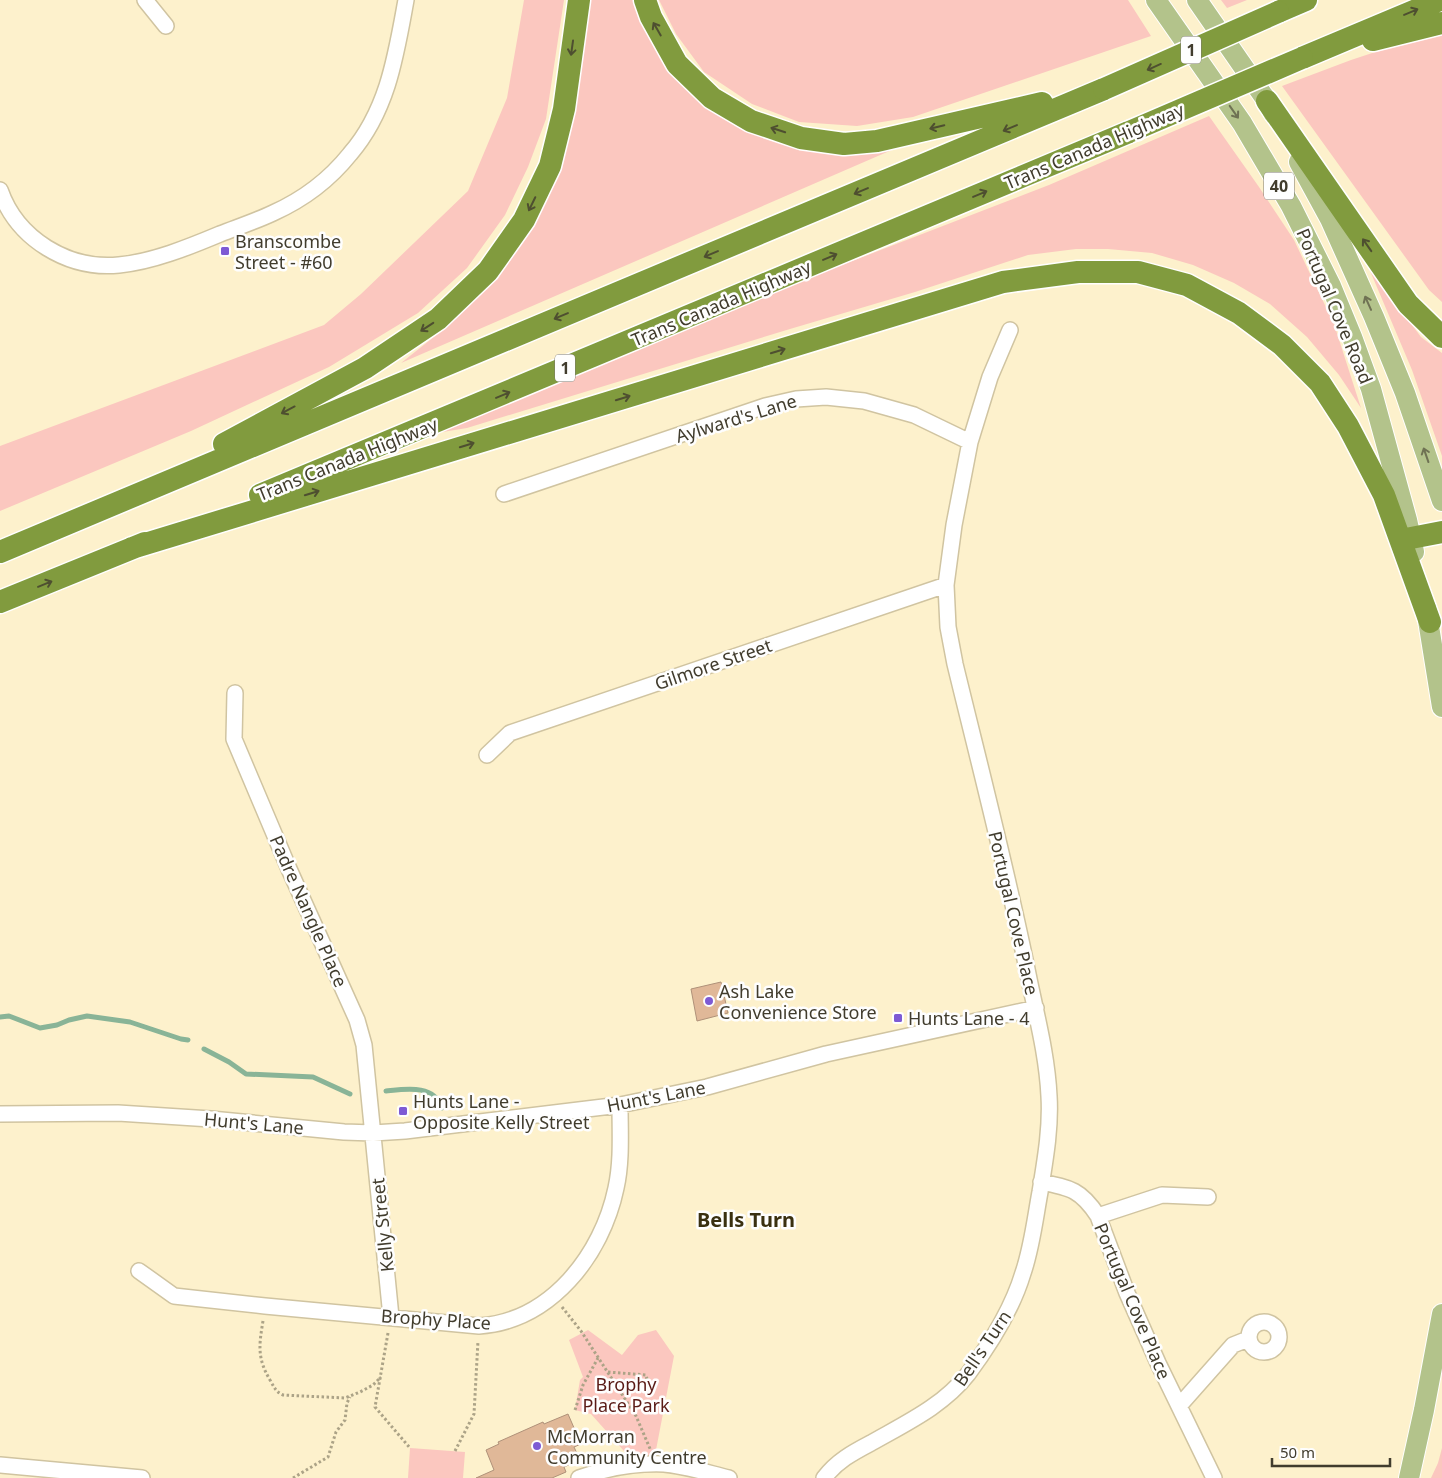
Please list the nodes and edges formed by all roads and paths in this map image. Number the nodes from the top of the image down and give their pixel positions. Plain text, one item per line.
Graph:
1 (145, 0) edge
2 (406, 0) edge
3 (579, 0) edge
4 (646, 0) edge
5 (1156, 0) edge
6 (1197, 0) edge
7 (1306, 0) edge
8 (1440, 0) edge
9 (1442, 23) edge
10 (166, 26) dead end
11 (1302, 58) junction
12 (1104, 88) junction
13 (1267, 101) junction
14 (0, 190) edge
15 (1010, 330) dead end
16 (1442, 337) edge
17 (970, 442) junction
18 (504, 494) dead end
19 (1442, 501) edge
20 (110, 506) junction
21 (1442, 532) edge
22 (1411, 538) junction
23 (132, 548) junction
24 (0, 552) edge
25 (946, 585) junction
26 (0, 602) edge
27 (1430, 622) junction
28 (235, 693) dead end
29 (1442, 707) edge
30 (487, 756) dead end
31 (1036, 1008) junction
32 (620, 1104) junction
33 (0, 1114) edge
34 (372, 1133) junction
35 (1042, 1182) junction
36 (1208, 1197) dead end
37 (1098, 1216) junction
38 (139, 1271) dead end
39 (562, 1307) dead end
40 (1442, 1314) edge
41 (391, 1317) junction
42 (262, 1321) dead end
43 (388, 1333) dead end
44 (1248, 1339) junction
45 (478, 1341) dead end
46 (598, 1358) junction
47 (607, 1372) junction
48 (380, 1377) junction
49 (647, 1379) dead end
50 (350, 1396) junction
51 (1179, 1406) junction
52 (575, 1410) dead end
53 (645, 1438) dead end
54 (410, 1448) dead end
55 (455, 1451) dead end
56 (0, 1465) edge
57 (81, 1475) edge
58 (142, 1478) edge
59 (293, 1478) edge
60 (579, 1478) edge
61 (729, 1478) edge
62 (824, 1478) edge
63 (1214, 1478) edge
64 (1409, 1478) edge

1 - 10 street
2 - 14 street
3 -> 20 highway
12 -> 4 highway
5 -> 22 main road, Portugal Cove Road / 40
6 - 13 main road, Portugal Cove Road / 40
7 -> 12 highway, 1, bridge
11 -> 8 highway, Trans Canada Highway / 1
9 - 11 highway
23 -> 11 highway, Trans Canada Highway / 1, bridge
12 -> 20 highway, 1
16 -> 13 highway
19 -> 13 main road, Portugal Cove Road / 40
15 - 17 street, Portugal Cove Place
17 - 18 street, Aylward's Lane
17 - 25 street, Portugal Cove Place
20 - 24 highway, 1
21 - 22 highway
22 - 27 main road, Portugal Cove Road / 40
26 -> 23 highway, Trans Canada Highway / 1
23 -> 27 highway
25 - 30 street, Gilmore Street
25 - 31 street, Portugal Cove Place
27 - 29 main road, Portugal Cove Road / 40
28 - 34 street, Padre Nangle Place
31 - 32 street, Hunt's Lane
31 - 35 street, Portugal Cove Place
32 - 34 street, Hunt's Lane
32 - 41 street, Brophy Place
33 - 34 street, Hunt's Lane
34 - 41 street, Kelly Street
35 - 37 street, Portugal Cove Place
35 - 62 street, Bell's Turn
36 - 37 street
37 - 51 street, Portugal Cove Place
38 - 41 street, Brophy Place
39 - 46 path
40 - 64 main road
42 - 50 path
43 - 48 path
44 - 44 street
44 - 51 street
45 - 55 path
46 - 47 path
46 - 52 path
47 - 49 path
47 - 53 path
48 - 50 path
48 - 54 path
50 - 59 path
51 - 63 street, Portugal Cove Place
56 - 57 street
57 - 58 street
60 - 61 street

